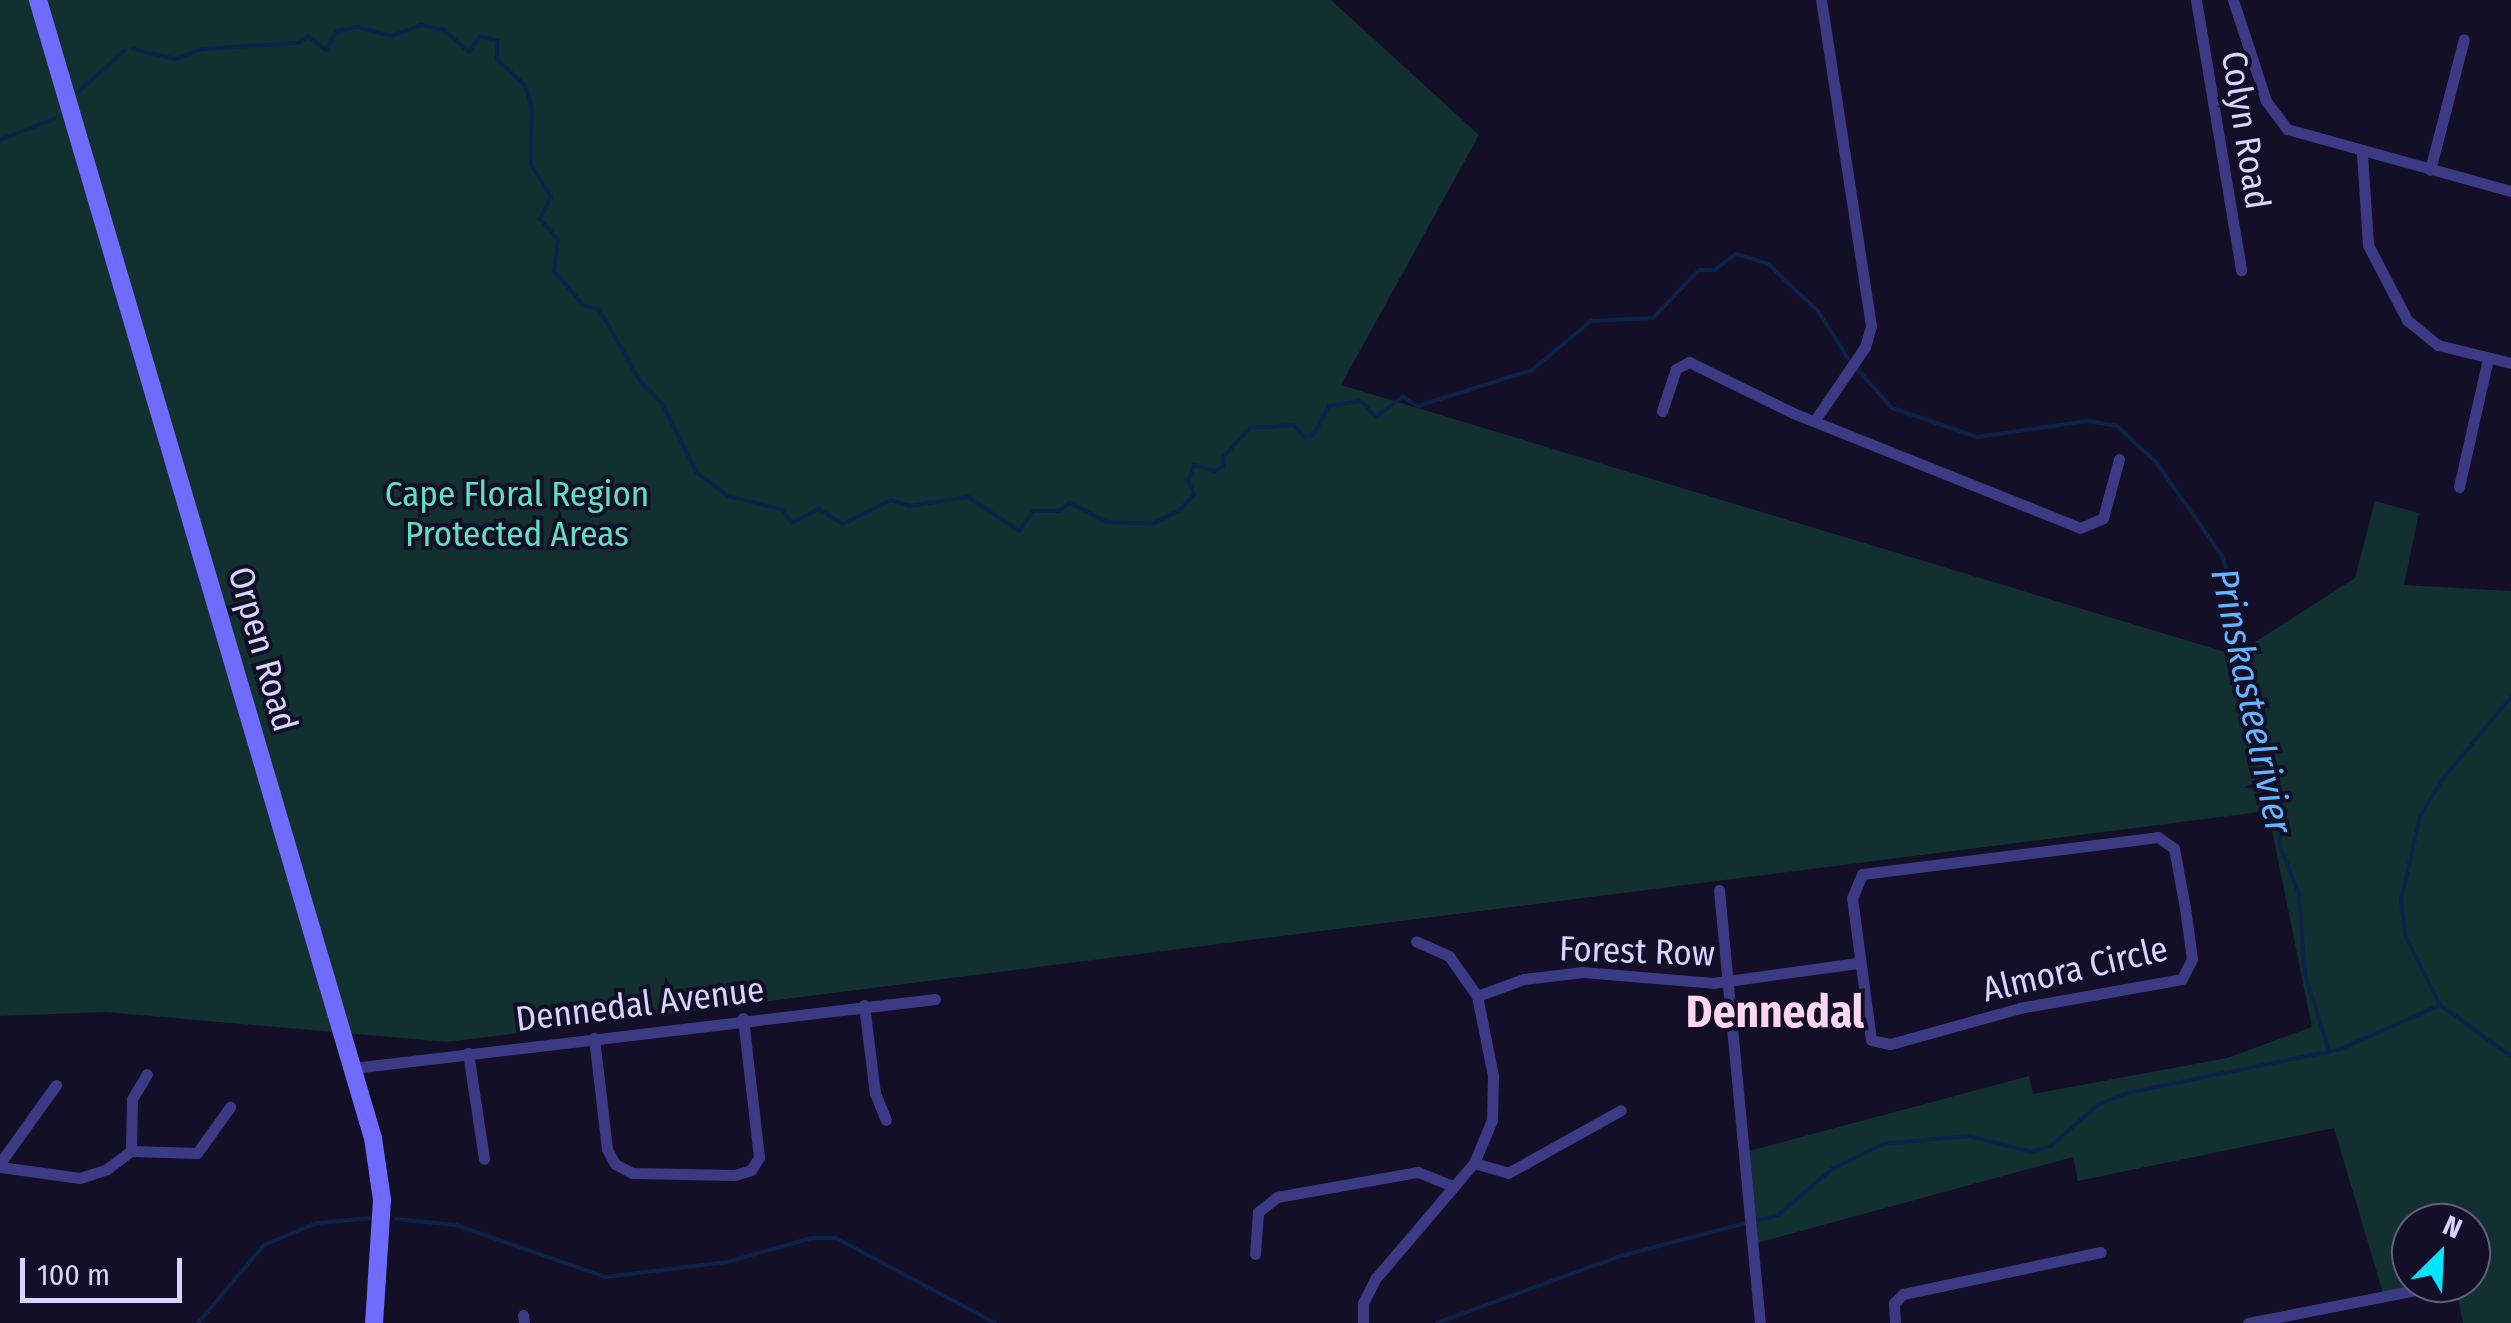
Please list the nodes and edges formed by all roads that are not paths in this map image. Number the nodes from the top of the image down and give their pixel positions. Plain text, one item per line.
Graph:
1 (38, 0) edge
2 (1821, 0) edge
3 (2196, 0) edge
4 (2233, 0) edge
5 (2464, 39) dead end
6 (2362, 154) junction
7 (2430, 170) junction
8 (2511, 191) edge
9 (2241, 270) dead end
10 (2488, 358) junction
11 (2511, 364) edge
12 (1662, 411) dead end
13 (1815, 420) junction
14 (2119, 459) dead end
15 (2459, 487) dead end
16 (1719, 890) dead end
17 (1416, 941) dead end
18 (1858, 963) junction
19 (1727, 982) junction
20 (1477, 996) junction
21 (935, 998) dead end
22 (864, 1005) junction
23 (743, 1018) junction
24 (594, 1038) junction
25 (468, 1052) junction
26 (352, 1068) junction
27 (147, 1074) dead end
28 (56, 1085) dead end
29 (230, 1107) dead end
30 (1621, 1110) dead end
31 (886, 1120) dead end
32 (131, 1151) junction
33 (484, 1159) dead end
34 (1474, 1162) junction
35 (0, 1165) edge
36 (1454, 1186) junction
37 (2101, 1252) dead end
38 (1255, 1254) dead end
39 (2391, 1295) edge
40 (374, 1323) edge
41 (1363, 1323) edge
42 (1760, 1323) edge
43 (1895, 1323) edge
44 (2248, 1323) edge

1 - 26 main road, Orpen Road
2 - 13 street
3 - 9 street, Colyn Road
4 - 6 street
5 - 7 street
6 - 7 street
6 - 10 street
7 - 8 street
10 - 11 street
10 - 15 street
12 - 13 street
13 - 14 street
16 - 19 street
17 - 20 street
18 - 18 street, Almora Circle
18 - 19 street, Forest Row
19 - 20 street, Forest Row
19 - 42 street
20 - 34 street
21 - 22 street, Dennedal Avenue
22 - 23 street, Dennedal Avenue
22 - 31 street
23 - 24 street, Dennedal Avenue
23 - 24 street
24 - 25 street, Dennedal Avenue
25 - 26 street, Dennedal Avenue
25 - 33 street
26 - 40 main road, Orpen Road
27 - 32 street
28 - 35 street
29 - 32 street
30 - 34 street
32 - 35 street
34 - 36 street
36 - 38 street
36 - 41 street
37 - 43 street
39 - 44 street

